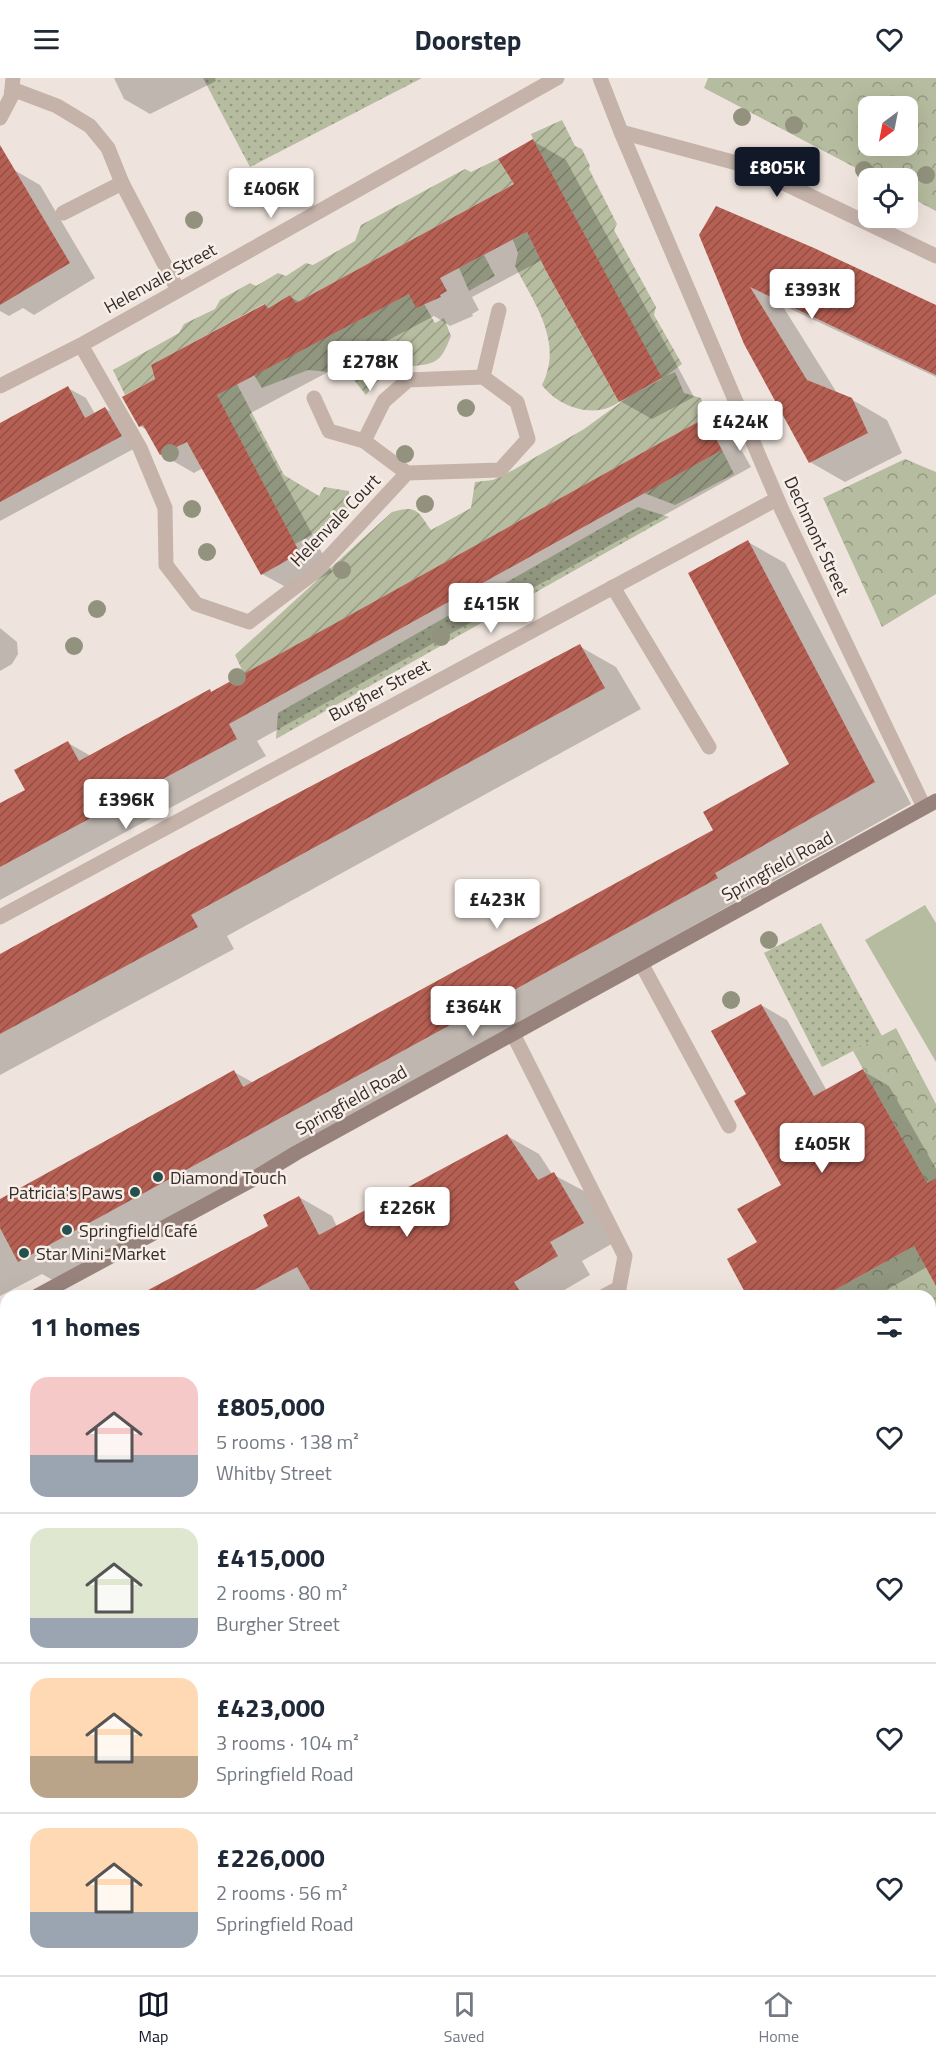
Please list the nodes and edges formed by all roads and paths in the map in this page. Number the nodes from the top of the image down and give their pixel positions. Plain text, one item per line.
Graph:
1 (557, 78) edge
2 (600, 78) edge
3 (12, 83) edge
4 (0, 118) edge
5 (621, 132) junction
6 (122, 183) junction
7 (63, 213) dead end
8 (936, 256) edge
9 (178, 290) junction
10 (499, 310) dead end
11 (81, 345) junction
12 (483, 377) junction
13 (0, 386) edge
14 (314, 398) dead end
15 (364, 441) junction
16 (407, 474) junction
17 (777, 499) junction
18 (613, 587) junction
19 (709, 747) dead end
20 (930, 804) edge
21 (0, 917) edge
22 (640, 963) junction
23 (513, 1034) junction
24 (729, 1126) dead end
25 (48, 1290) edge
26 (614, 1290) edge

1 - 9 street, Helenvale Street
2 - 5 street, Dechmont Street
3 - 4 street
3 - 6 street
5 - 8 street
5 - 17 street, Dechmont Street
6 - 7 street
6 - 9 street
9 - 11 street, Helenvale Street
10 - 12 street
11 - 13 street, Helenvale Street
11 - 16 street, Helenvale Court
12 - 15 street
12 - 16 street, Helenvale Court
14 - 15 street, Helenvale Court
15 - 16 street, Helenvale Court
17 - 18 street, Burgher Street
17 - 20 street, Dechmont Street
18 - 19 street
18 - 21 street, Burgher Street
20 - 22 street, Springfield Road
22 - 23 street, Springfield Road
22 - 24 street
23 - 25 street, Springfield Road
23 - 26 street

